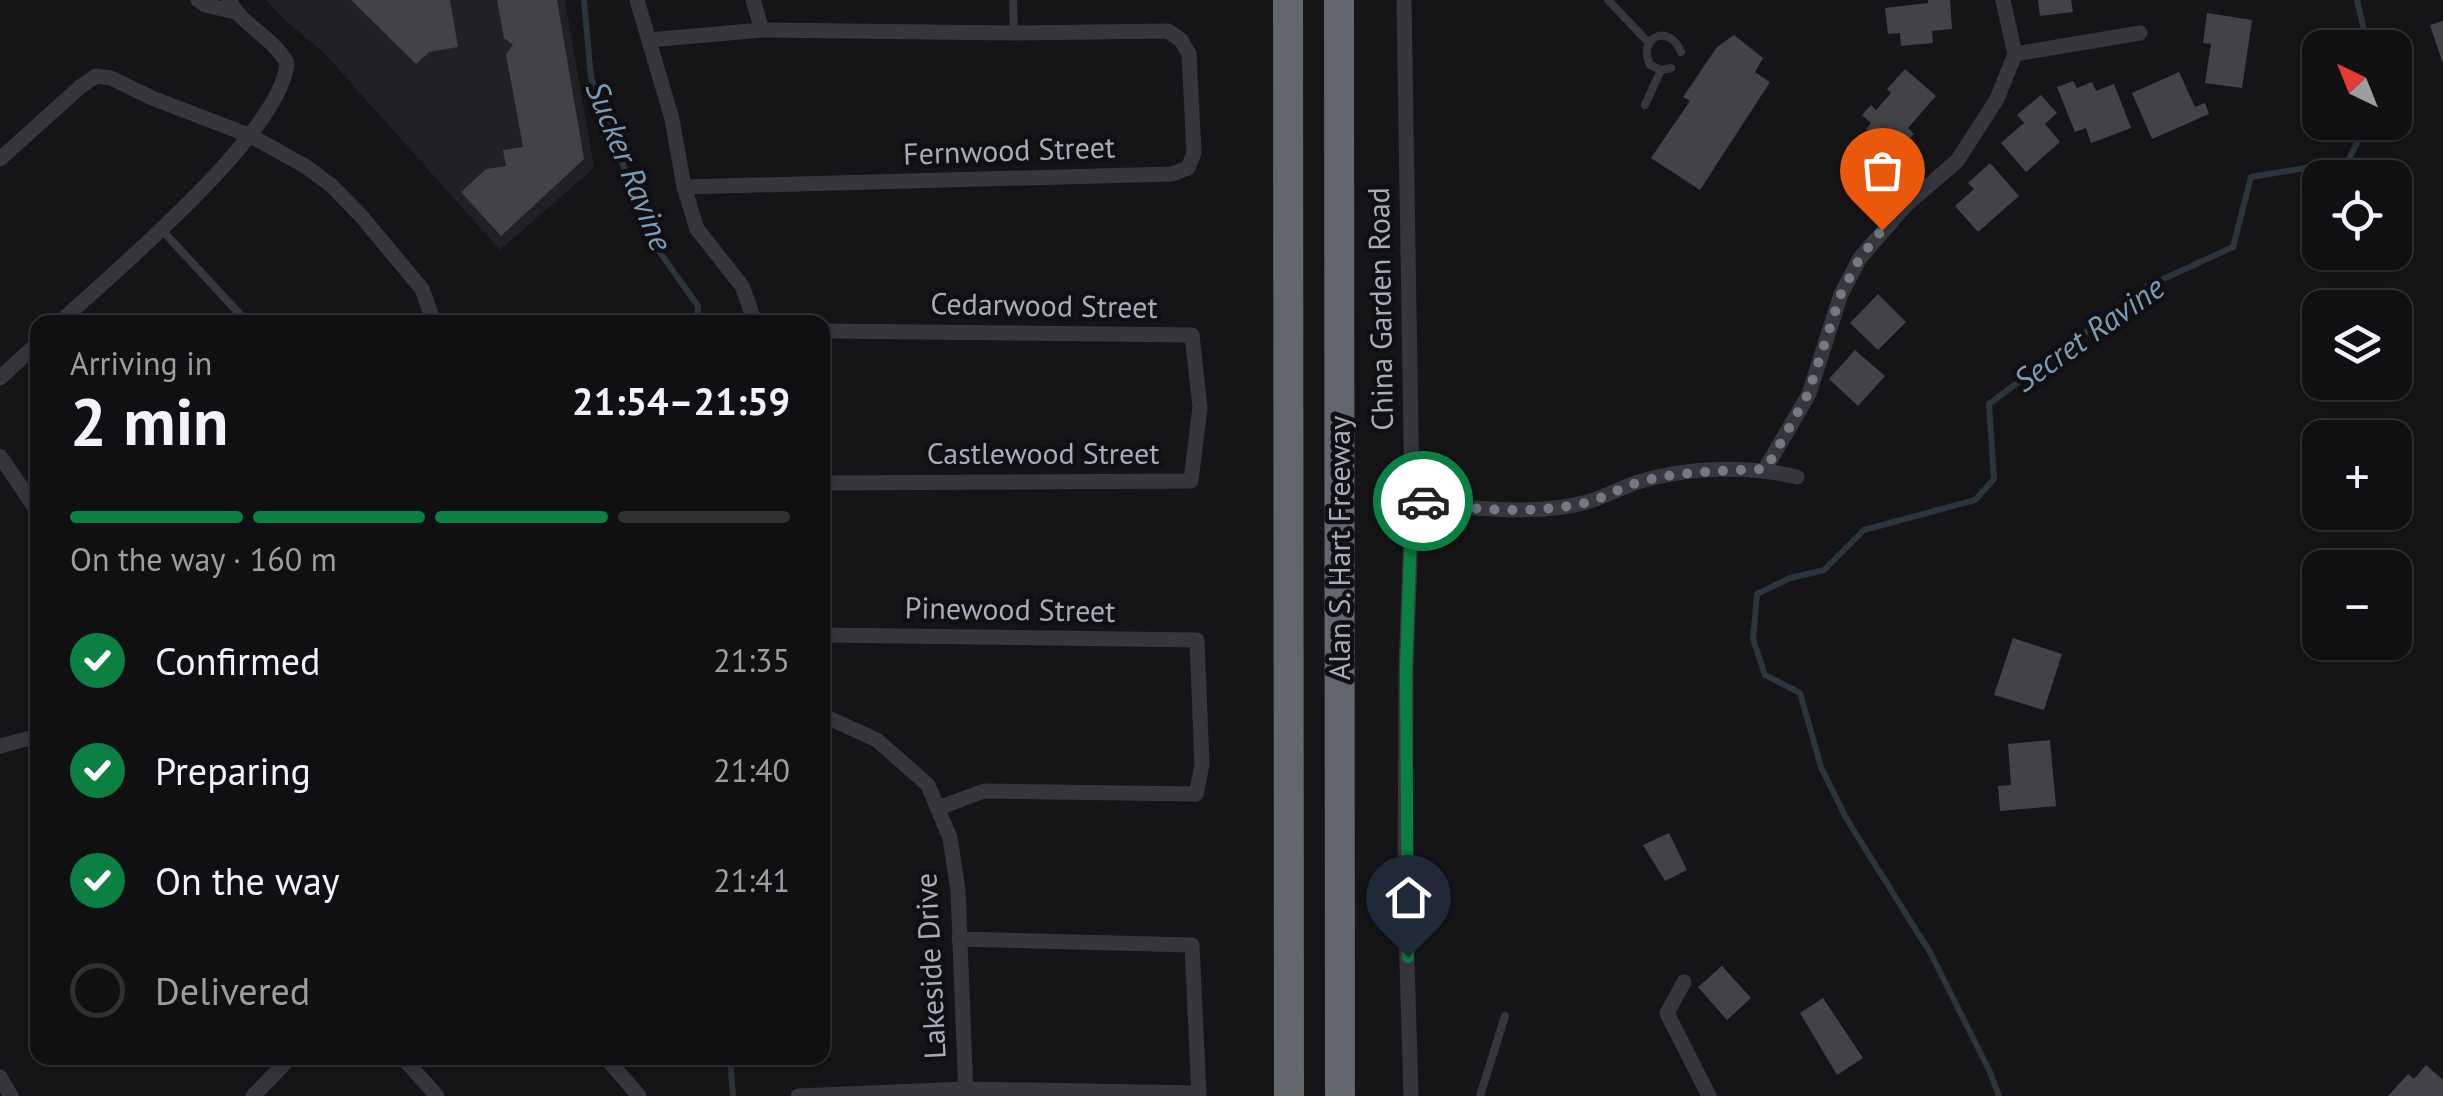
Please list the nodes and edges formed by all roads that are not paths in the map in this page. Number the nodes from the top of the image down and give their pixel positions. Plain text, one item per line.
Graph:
1 (198, 0) edge
2 (637, 0) edge
3 (753, 0) edge
4 (1013, 0) edge
5 (1288, 0) edge
6 (1339, 0) edge
7 (1404, 0) edge
8 (1608, 0) edge
9 (2004, 0) edge
10 (232, 6) edge
11 (762, 30) junction
12 (1014, 34) junction
13 (2140, 34) dead end
14 (649, 40) junction
15 (1649, 43) junction
16 (1682, 52) dead end
17 (2015, 54) junction
18 (1646, 104) dead end
19 (250, 136) junction
20 (0, 159) edge
21 (684, 187) junction
22 (160, 228) junction
23 (67, 315) edge
24 (241, 315) edge
25 (430, 315) edge
26 (752, 315) edge
27 (830, 331) edge
28 (30, 350) edge
29 (0, 378) edge
30 (1200, 407) joint
31 (0, 456) edge
32 (1766, 469) junction
33 (1797, 478) dead end
34 (830, 484) edge
35 (1412, 498) junction
36 (30, 500) edge
37 (830, 635) edge
38 (830, 719) edge
39 (30, 738) edge
40 (0, 746) edge
41 (938, 808) junction
42 (959, 939) junction
43 (1684, 982) dead end
44 (1505, 1016) dead end
45 (283, 1065) edge
46 (409, 1065) edge
47 (612, 1065) edge
48 (0, 1077) edge
49 (966, 1092) edge
50 (1198, 1095) edge
51 (11, 1096) edge
52 (253, 1096) edge
53 (437, 1096) edge
54 (639, 1096) edge
55 (798, 1096) edge
56 (1289, 1096) edge
57 (1340, 1096) edge
58 (1411, 1096) edge
59 (1480, 1096) edge
60 (1708, 1096) edge

1 - 10 street
2 - 14 street
3 - 11 street
4 - 12 lane
5 - 56 highway, Alan S. Hart Freeway
6 - 57 highway, Alan S. Hart Freeway
7 - 35 street, China Garden Road
8 - 15 lane
9 - 17 street
10 - 19 street
11 - 12 street
11 - 14 street
12 - 21 street, Fernwood Street
13 - 17 street
14 - 21 street
15 - 16 lane
15 - 18 lane
17 - 32 street
19 - 20 street
19 - 22 street
19 - 25 street
21 - 26 street
22 - 23 street
22 - 24 lane
27 - 30 street, Cedarwood Street
28 - 29 street
30 - 34 street, Castlewood Street
31 - 36 street
32 - 33 street
32 - 35 street
35 - 58 street, China Garden Road
37 - 41 street, Pinewood Street
38 - 41 street, Lakeside Drive
39 - 40 street
41 - 42 street, Lakeside Drive
42 - 49 street, Lakeside Drive
42 - 50 street
43 - 60 street
44 - 59 lane
45 - 52 street
46 - 53 street
47 - 54 street
48 - 51 street
49 - 50 street
49 - 55 street

